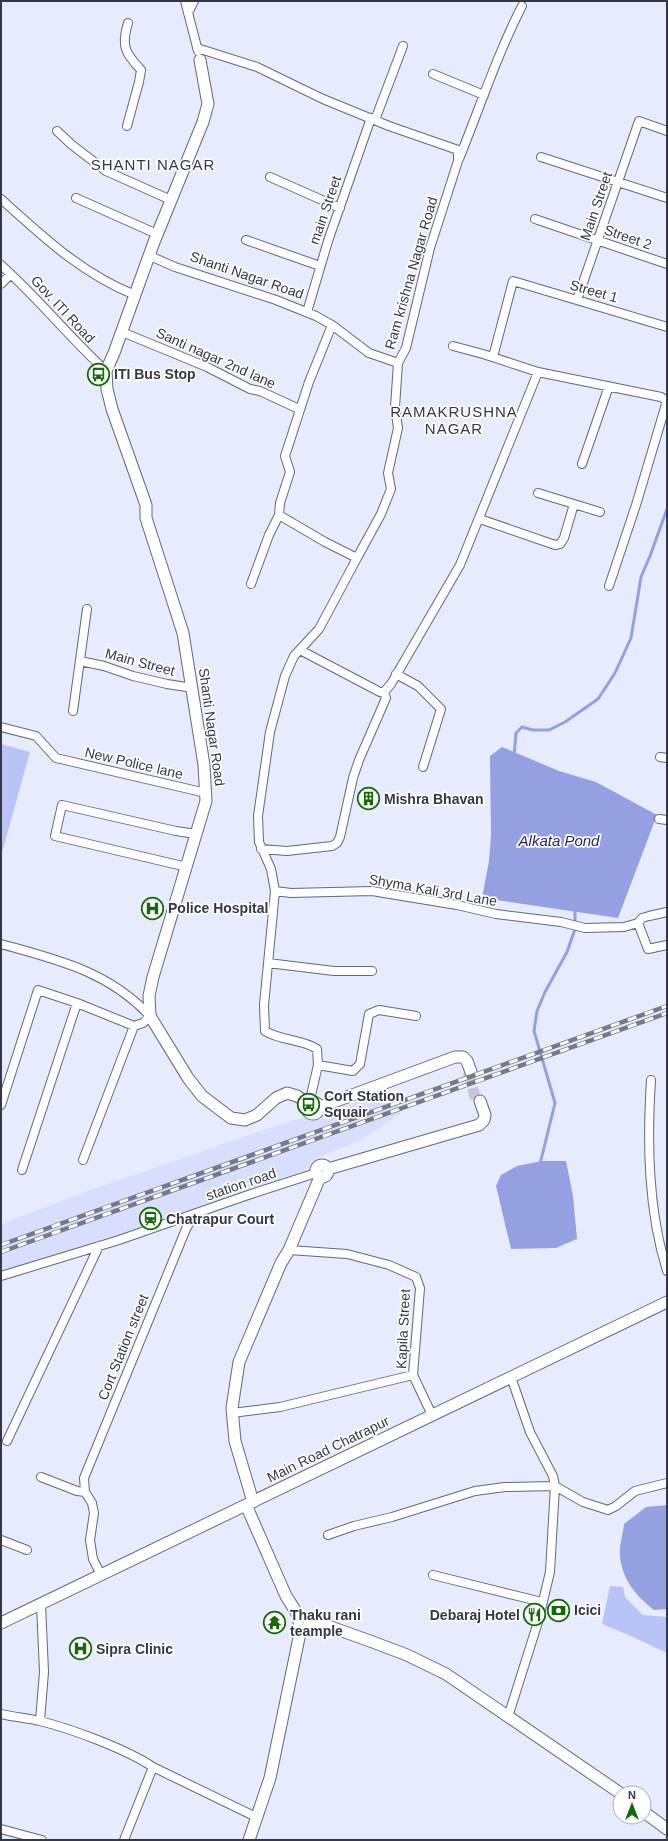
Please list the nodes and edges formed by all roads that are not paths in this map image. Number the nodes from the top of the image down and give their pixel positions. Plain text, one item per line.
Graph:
1 (185, 1) edge
2 (194, 1) edge
3 (522, 6) dead end
4 (188, 13) junction
5 (128, 23) dead end
6 (404, 46) dead end
7 (197, 48) junction
8 (200, 60) joint
9 (433, 74) dead end
10 (484, 95) junction
11 (373, 119) junction
12 (127, 126) dead end
13 (58, 131) dead end
14 (667, 131) edge
15 (541, 157) dead end
16 (458, 161) junction
17 (270, 177) dead end
18 (618, 182) junction
19 (76, 198) dead end
20 (667, 198) edge
21 (1, 199) edge
22 (171, 200) junction
23 (340, 208) junction
24 (535, 219) dead end
25 (157, 234) junction
26 (246, 240) dead end
27 (598, 240) junction
28 (150, 256) junction
29 (1, 264) edge
30 (667, 264) edge
31 (320, 266) junction
32 (11, 274) junction
33 (1, 284) edge
34 (135, 295) junction
35 (577, 300) junction
36 (307, 312) junction
37 (332, 326) junction
38 (667, 327) edge
39 (122, 332) junction
40 (453, 346) dead end
41 (493, 357) junction
42 (398, 363) junction
43 (106, 371) junction
44 (538, 372) junction
45 (609, 386) junction
46 (300, 409) junction
47 (582, 464) dead end
48 (538, 493) dead end
49 (574, 504) junction
50 (600, 512) dead end
51 (279, 515) junction
52 (480, 519) junction
53 (357, 558) junction
54 (251, 584) dead end
55 (609, 586) dead end
56 (87, 609) dead end
57 (300, 650) junction
58 (80, 661) junction
59 (396, 674) junction
60 (193, 688) junction
61 (384, 692) junction
62 (73, 711) dead end
63 (1, 727) edge
64 (423, 767) dead end
65 (206, 793) junction
66 (196, 834) junction
67 (261, 849) junction
68 (187, 867) junction
69 (275, 891) junction
70 (667, 912) edge
71 (638, 923) junction
72 (1, 944) edge
73 (667, 945) edge
74 (268, 963) junction
75 (372, 971) dead end
76 (77, 1003) junction
77 (150, 1016) junction
78 (416, 1016) dead end
79 (134, 1026) junction
80 (318, 1065) junction
81 (469, 1072) tunnel mouth
82 (651, 1080) dead end
83 (478, 1102) tunnel mouth
84 (309, 1104) junction
85 (1, 1105) edge
86 (84, 1160) dead end
87 (22, 1170) dead end
88 (323, 1171) junction
89 (195, 1214) junction
90 (99, 1246) junction
91 (289, 1250) junction
92 (667, 1271) edge
93 (1, 1276) edge
94 (667, 1302) edge
95 (413, 1375) junction
96 (511, 1377) junction
97 (232, 1413) junction
98 (432, 1415) junction
99 (7, 1441) dead end
100 (41, 1477) dead end
101 (667, 1483) edge
102 (555, 1486) junction
103 (85, 1492) junction
104 (249, 1503) junction
105 (328, 1535) dead end
106 (1, 1540) edge
107 (27, 1550) dead end
108 (101, 1575) junction
109 (433, 1575) dead end
110 (542, 1602) junction
111 (41, 1604) junction
112 (1, 1623) edge
113 (303, 1623) junction
114 (1, 1714) edge
115 (508, 1717) junction
116 (40, 1721) junction
117 (153, 1768) junction
118 (612, 1788) edge
119 (256, 1817) junction
120 (652, 1818) edge
121 (1, 1829) edge
122 (667, 1829) edge
123 (42, 1840) edge
124 (124, 1840) edge
125 (249, 1840) edge

1 - 4 street
2 - 4 street
3 - 10 street, Ram krishna Nagar Road
4 - 7 street
5 - 12 street
6 - 11 street, main Street
7 - 8 street
7 - 11 street
8 - 22 street, Shanti Nagar Road
9 - 10 street
10 - 16 street, Ram krishna Nagar Road
11 - 16 street
11 - 23 street, main Street
13 - 22 street
14 - 18 street, Main Street
15 - 18 street
16 - 42 street, Ram krishna Nagar Road
17 - 23 street
18 - 20 street
18 - 27 street, Main Street
19 - 25 street
21 - 34 street
22 - 25 street, Shanti Nagar Road
23 - 31 street, main Street
24 - 27 street, Street 2
25 - 28 street, Shanti Nagar Road
26 - 31 street
27 - 30 street, Street 2
27 - 35 street, Main Street
28 - 34 street, Shanti Nagar Road
28 - 36 street, Shanti Nagar Road
29 - 32 street, Gov. ITI Road
31 - 36 street, main Street
32 - 33 street
32 - 43 street, Gov. ITI Road
34 - 39 street, Shanti Nagar Road
35 - 38 street, Street 1
35 - 41 street, Street 1
36 - 37 street, Shanti Nagar Road
37 - 42 street, Ram krishna Nagar Road
37 - 46 street
39 - 43 street, Shanti Nagar Road
39 - 46 street, Santi nagar 2nd lane
40 - 41 street
41 - 44 street
42 - 53 street, Ram krishna Nagar Road
43 - 60 street, Shanti Nagar Road
44 - 45 street
44 - 52 street
45 - 47 street
45 - 55 street
46 - 51 street
48 - 49 street
49 - 50 street
49 - 52 street
51 - 53 street
51 - 54 street
52 - 59 street
53 - 57 street, Ram krishna Nagar Road
56 - 58 street
57 - 61 street
57 - 67 street, Ram krishna Nagar Road
58 - 60 street, Main Street
58 - 62 street
59 - 61 street
59 - 64 street
60 - 65 street, Shanti Nagar Road
61 - 67 street
63 - 65 street, New Police lane
65 - 66 street, Shanti Nagar Road
66 - 68 street, Shanti Nagar Road
66 - 68 street
67 - 69 street, Ram krishna Nagar Road
68 - 77 street, Shanti Nagar Road
69 - 71 street, Shyma Kali 3rd Lane
69 - 74 street, Ram krishna Nagar Road
70 - 71 street, Shyma Kali 3rd Lane
71 - 73 street
72 - 77 street
74 - 75 street
74 - 80 street, Ram krishna Nagar Road
76 - 79 street
76 - 85 street
76 - 87 street
77 - 79 street
77 - 84 street, Shanti Nagar Road
78 - 80 street
79 - 86 street
80 - 84 street
81 - 84 street
82 - 92 street
83 - 88 street
88 - 89 street, station road
88 - 91 street
89 - 90 street, station road
89 - 103 street, Cort Station street
90 - 93 street, station road
90 - 99 street
91 - 95 street, Kapila Street
91 - 97 street
94 - 96 street, Main Road Chatrapur
95 - 97 street
95 - 98 street, Kapila Street
96 - 98 street, Main Road Chatrapur
96 - 102 street
97 - 104 street
98 - 104 street, Main Road Chatrapur
100 - 103 street
101 - 102 street
102 - 105 street
102 - 110 street
103 - 108 street
104 - 108 street, Main Road Chatrapur
104 - 113 street
106 - 107 street
108 - 111 street, Main Road Chatrapur
109 - 110 street
110 - 115 street
111 - 112 street, Main Road Chatrapur
111 - 116 street
113 - 115 street
113 - 119 street
114 - 116 street
115 - 118 street
116 - 117 street
117 - 119 street
117 - 124 street
119 - 125 street
120 - 122 street
121 - 123 street

